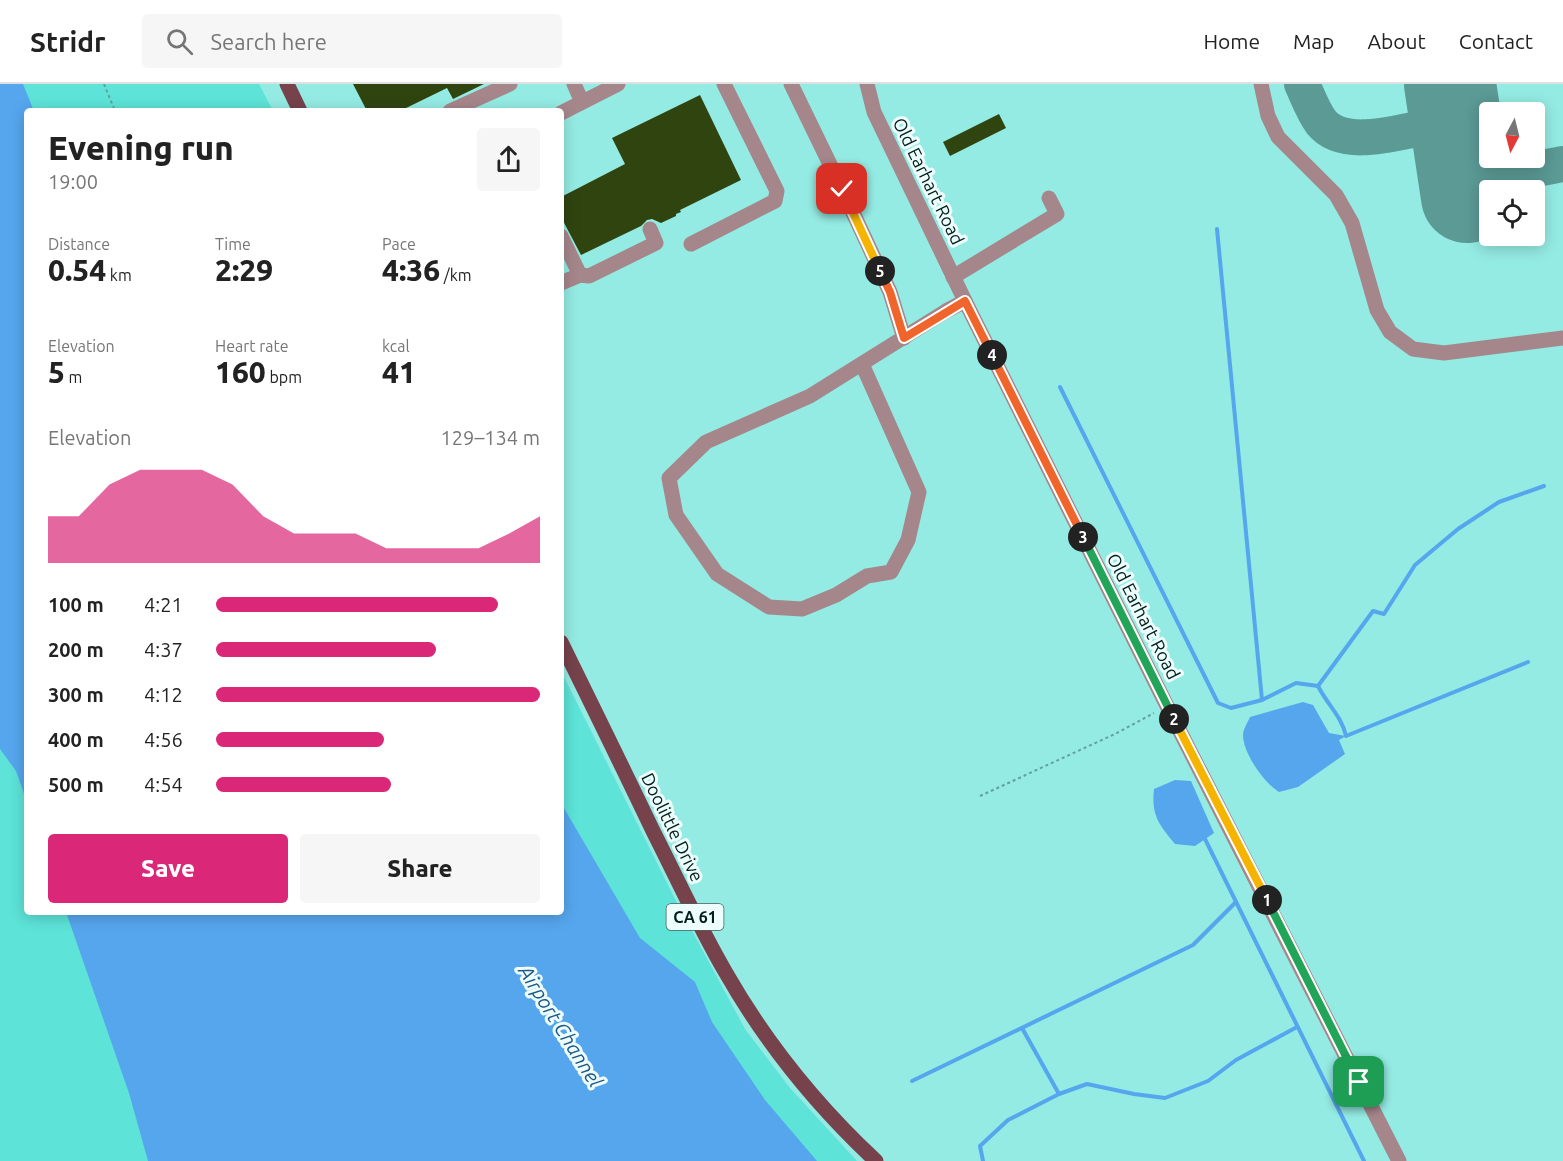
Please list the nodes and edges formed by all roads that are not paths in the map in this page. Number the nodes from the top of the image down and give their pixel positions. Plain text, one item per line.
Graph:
1 (287, 84) edge
2 (510, 84) edge
3 (574, 84) edge
4 (618, 84) edge
5 (724, 84) edge
6 (791, 84) edge
7 (867, 84) edge
8 (1261, 84) edge
9 (582, 102) junction
10 (299, 108) edge
11 (457, 108) edge
12 (564, 111) edge
13 (1049, 198) dead end
14 (650, 229) dead end
15 (564, 242) edge
16 (691, 244) dead end
17 (580, 275) junction
18 (953, 276) junction
19 (564, 282) edge
20 (965, 301) junction
21 (904, 338) junction
22 (1563, 338) edge
23 (862, 364) junction
24 (564, 648) edge
25 (876, 1161) edge
26 (1399, 1161) edge

1 - 10 main road
2 - 11 street
3 - 9 street
4 - 9 street
5 - 16 street
6 - 21 street
7 - 18 street, Old Earhart Road
8 - 22 street
9 - 12 street
13 - 18 street
14 - 17 street
15 - 17 street
17 - 19 street
18 - 20 street, Old Earhart Road
20 - 21 street
20 - 26 street, Old Earhart Road
21 - 23 street
23 - 23 street
24 - 25 main road, Doolittle Drive / CA 61

